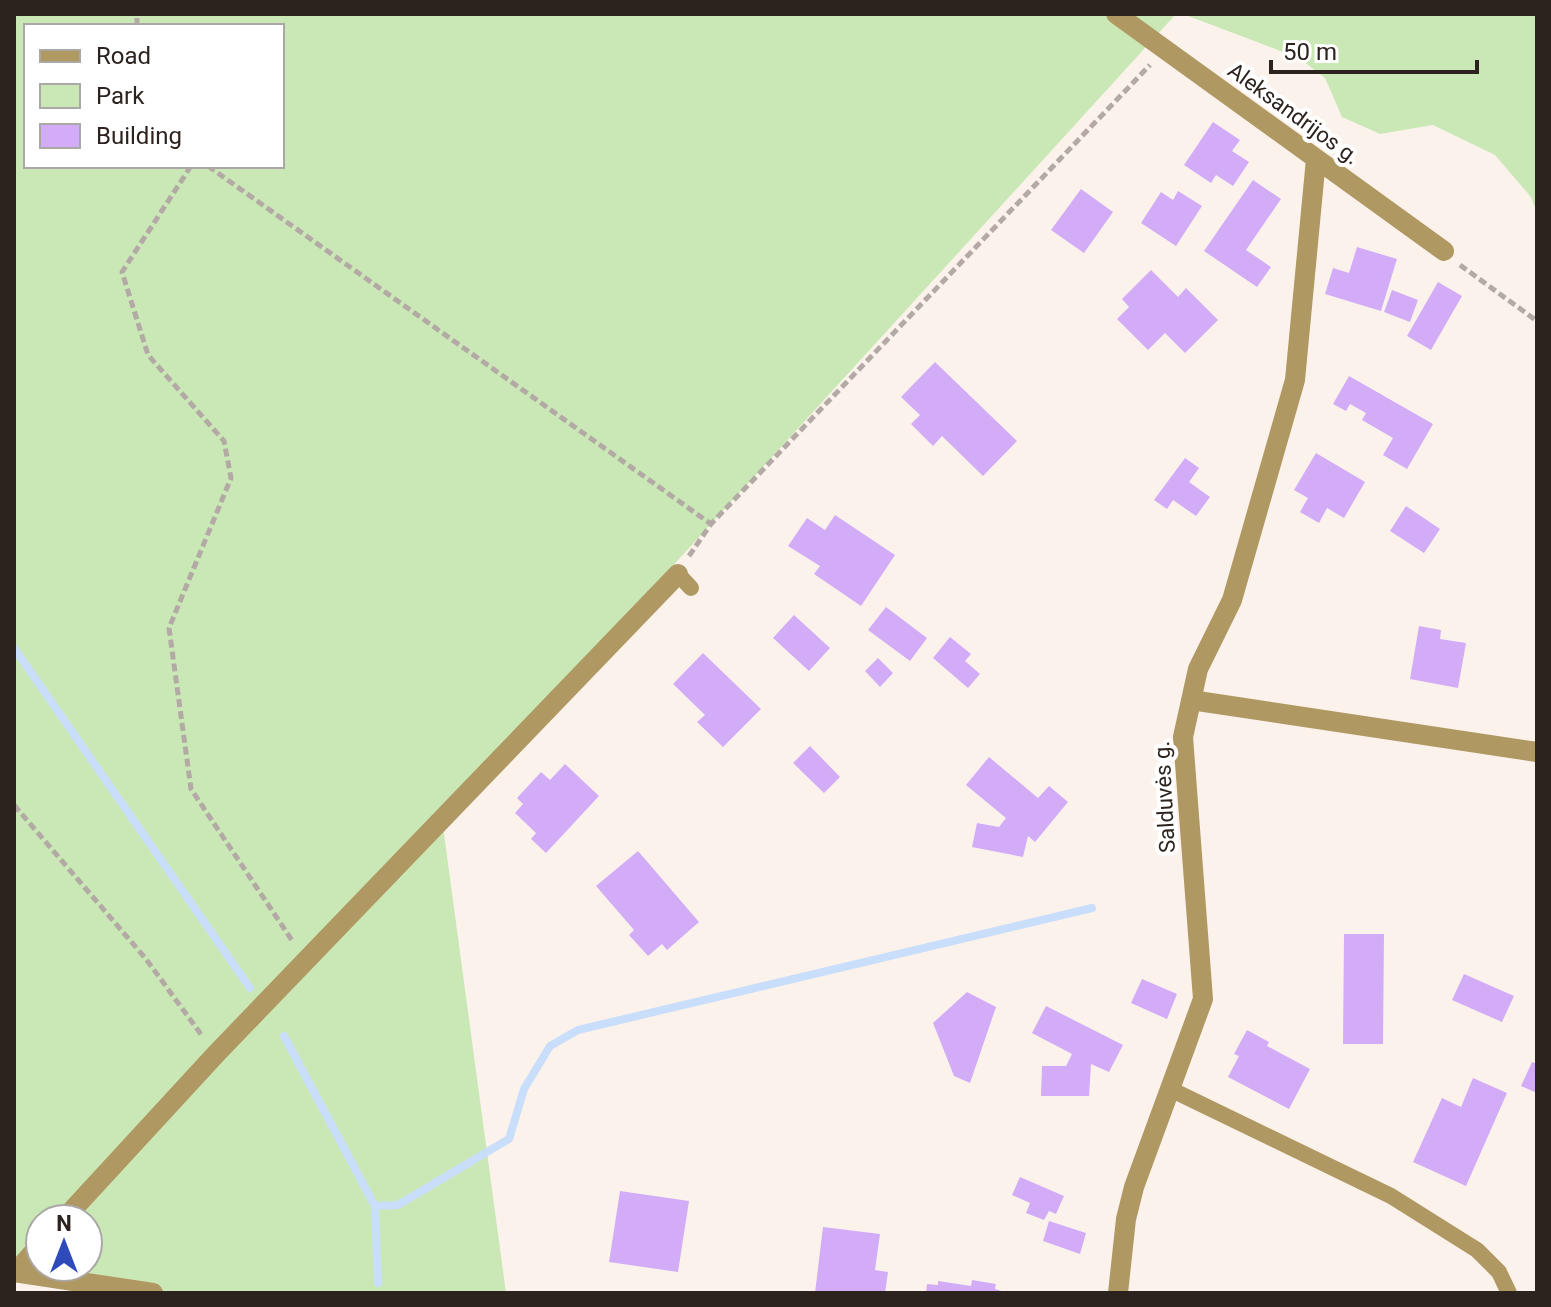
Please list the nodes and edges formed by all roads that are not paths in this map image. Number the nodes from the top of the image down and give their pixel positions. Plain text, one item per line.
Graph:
1 (1116, 14) edge
2 (1316, 159) junction
3 (1444, 251) road end
4 (685, 581) road end
5 (1191, 700) junction
6 (1537, 752) edge
7 (1170, 1089) junction
8 (79, 1203) edge
9 (15, 1272) edge
10 (153, 1293) edge
11 (1118, 1293) edge
12 (1509, 1293) edge

1 - 2 street, Aleksandrijos g.
2 - 3 street, Aleksandrijos g.
2 - 5 street, Salduvės g.
4 - 8 street
5 - 6 street
5 - 7 street, Salduvės g.
7 - 11 street, Salduvės g.
7 - 12 lane
9 - 10 street

